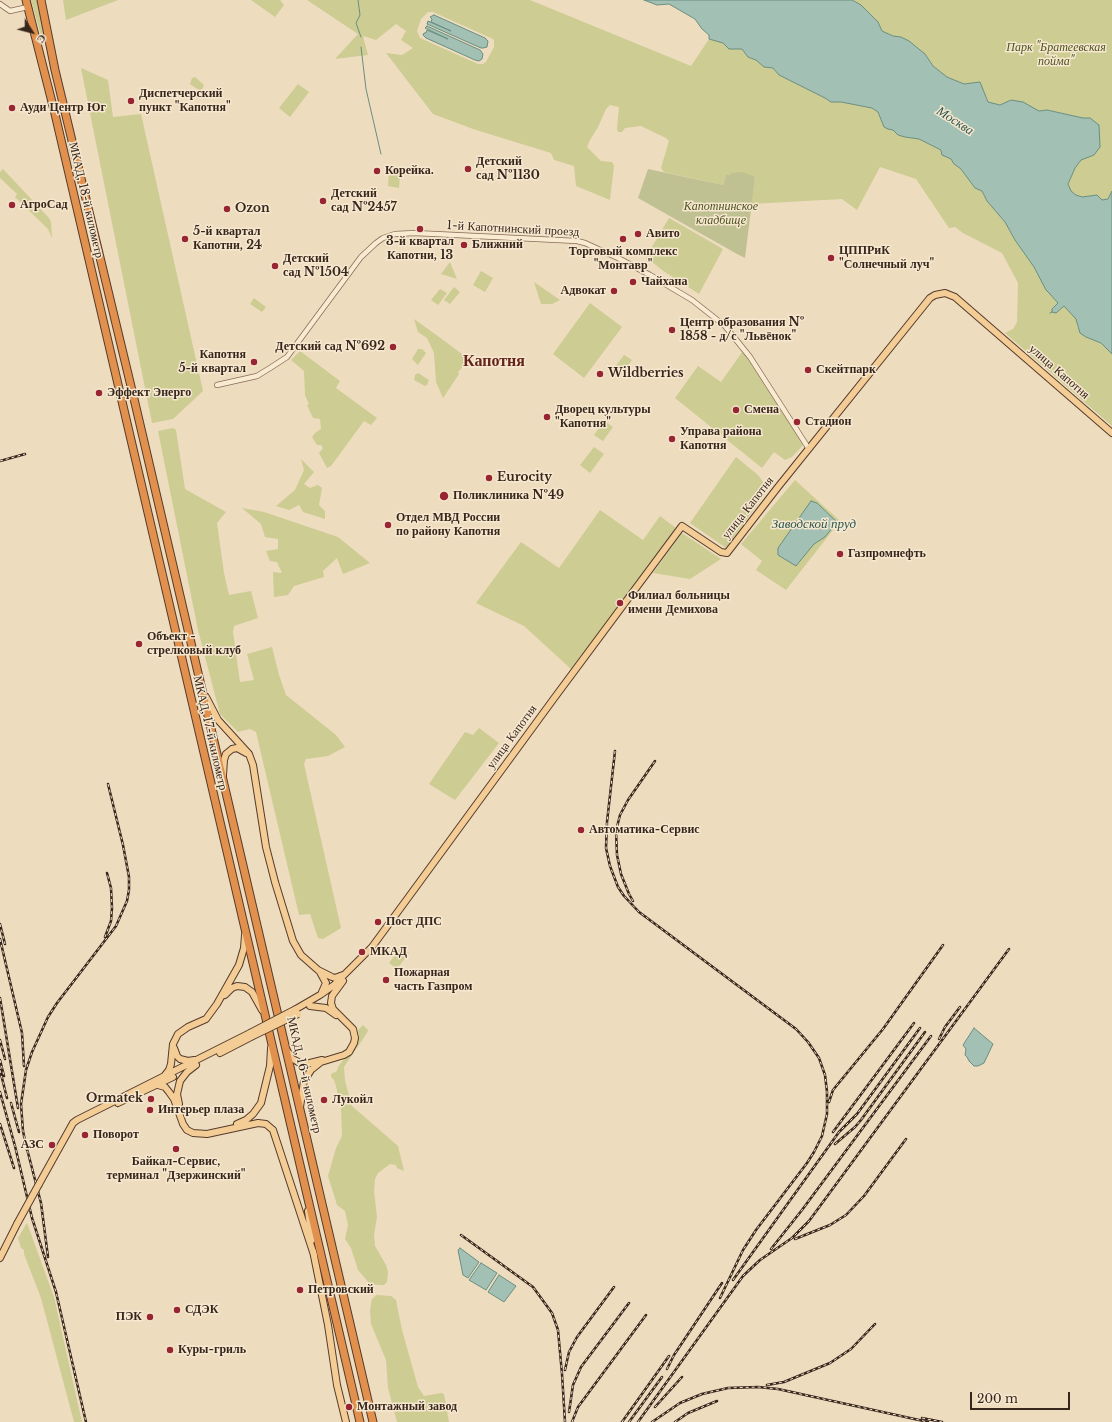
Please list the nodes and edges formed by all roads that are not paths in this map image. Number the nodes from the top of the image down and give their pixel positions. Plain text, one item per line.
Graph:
1 (41, 0) edge
2 (0, 4) edge
3 (27, 4) edge
4 (216, 385) dead end
5 (135, 403) joint
6 (122, 406) joint
7 (1112, 433) edge
8 (809, 449) junction
9 (201, 687) junction
10 (250, 758) junction
11 (223, 781) junction
12 (244, 925) junction
13 (367, 953) junction
14 (318, 970) junction
15 (346, 974) junction
16 (338, 987) junction
17 (320, 996) junction
18 (310, 1006) junction
19 (297, 1012) junction
20 (265, 1014) junction
21 (251, 1035) junction
22 (271, 1039) junction
23 (286, 1049) junction
24 (199, 1059) junction
25 (196, 1065) junction
26 (157, 1083) junction
27 (300, 1108) junction
28 (305, 1185) junction
29 (314, 1255) junction
30 (0, 1258) edge
31 (346, 1422) edge
32 (360, 1422) edge
33 (373, 1422) edge

1 - 5 highway, МКАД, 18-й километр
2 - 3 street
3 - 6 highway, МКАД, 18-й километр
4 - 8 street, 1-й Капотнинский проезд
5 - 9 highway, МКАД, 17-й километр
6 - 12 highway, МКАД, 17-й километр
7 - 8 main road, улица Капотня
8 - 13 main road, улица Капотня
9 - 10 main road
9 - 11 highway, МКАД, 17-й километр
10 - 11 main road
10 - 14 main road
11 - 23 highway, МКАД, 16-й километр
12 - 20 highway, МКАД, 16-й километр
12 - 26 main road
13 - 15 main road
13 - 16 main road
14 - 15 main road
14 - 17 main road
15 - 17 main road
16 - 18 main road
16 - 27 main road
17 - 19 main road
18 - 19 main road
18 - 23 main road
19 - 21 main road, bridge
20 - 22 highway, МКАД, 16-й километр
20 - 24 main road
21 - 24 main road
21 - 25 main road
22 - 25 main road
22 - 28 highway, МКАД, 16-й километр
23 - 27 highway, МКАД, 16-й километр
24 - 26 main road
25 - 26 main road
26 - 29 main road
26 - 30 main road, bridge
27 - 33 highway, МКАД, 16-й километр
28 - 29 main road
28 - 32 highway, МКАД, 16-й километр
29 - 31 main road

